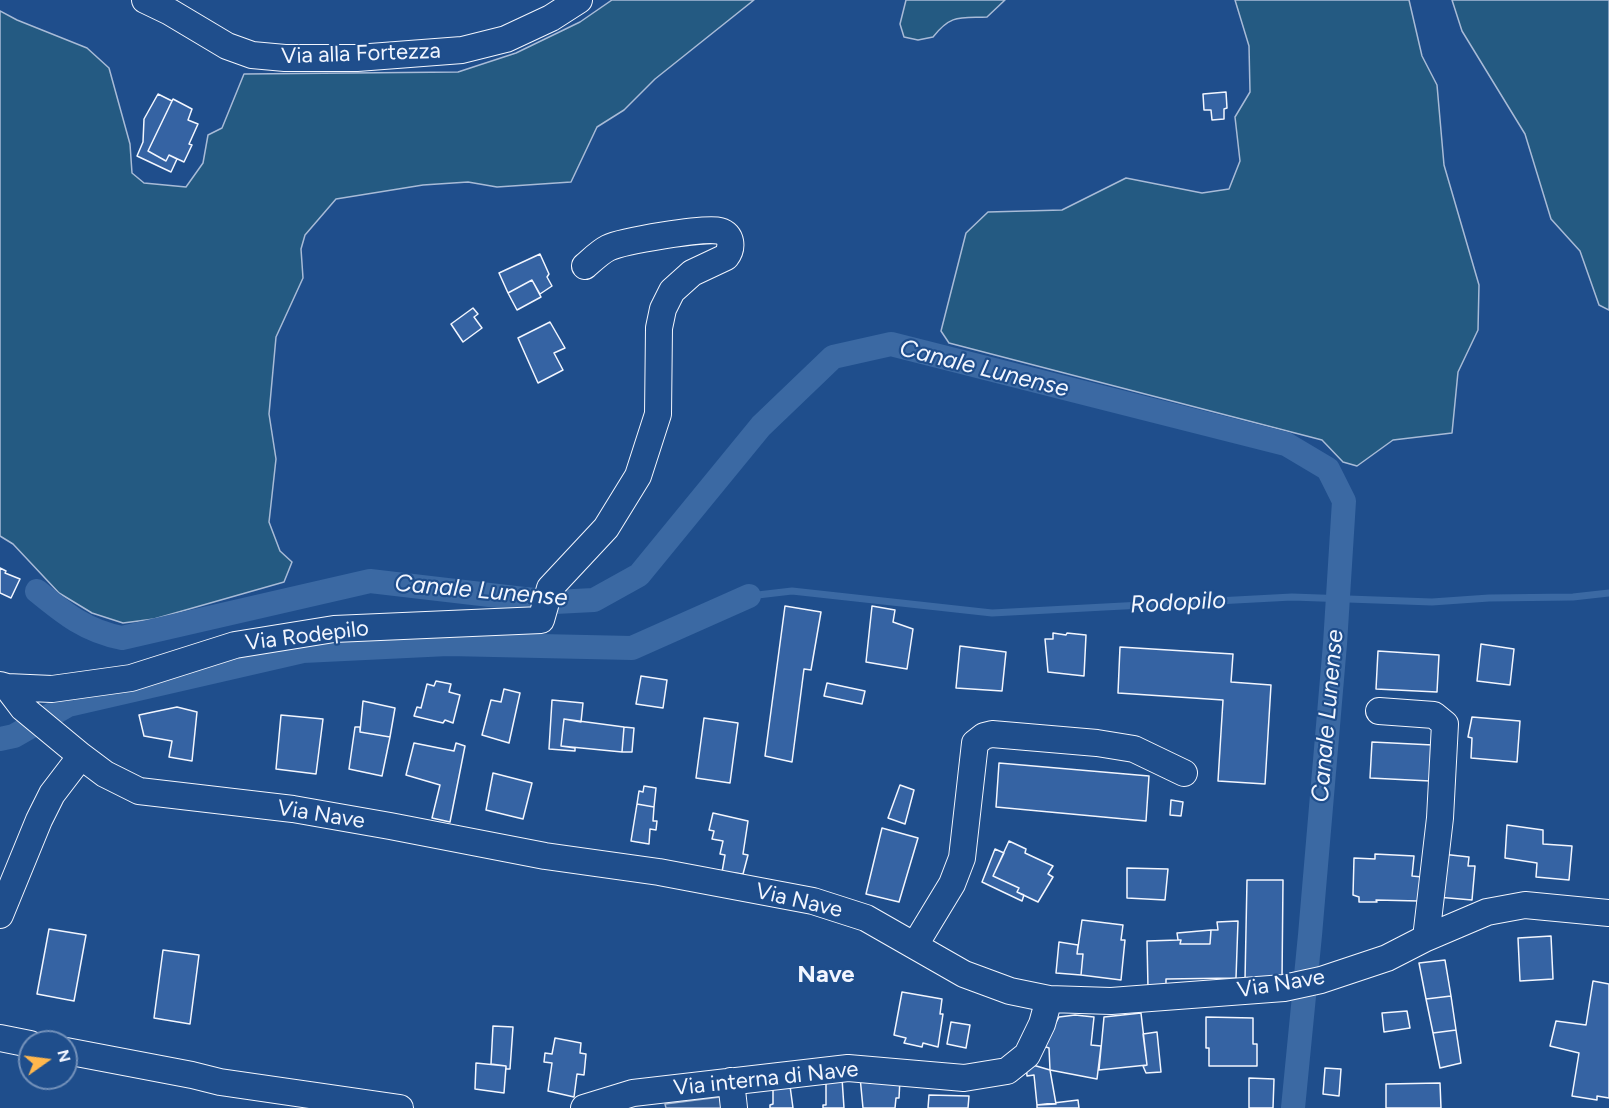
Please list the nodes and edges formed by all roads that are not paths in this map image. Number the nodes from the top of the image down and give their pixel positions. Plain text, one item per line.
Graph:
1 (145, 0) edge
2 (579, 0) edge
3 (585, 266) dead end
4 (4, 686) edge
5 (1379, 711) dead end
6 (81, 756) junction
7 (1184, 773) dead end
8 (1609, 913) edge
9 (0, 915) edge
10 (1426, 938) junction
11 (915, 945) junction
12 (1049, 999) junction
13 (0, 1038) edge
14 (18, 1042) edge
15 (78, 1053) edge
16 (731, 1082) junction
17 (400, 1108) edge
18 (584, 1108) edge
19 (734, 1108) edge

1 - 2 street, Via alla Fortezza
3 - 4 street, Via Rodepilo
4 - 6 street, Via Nave
5 - 10 street
6 - 9 street
6 - 11 street, Via Nave
7 - 11 street
8 - 10 street, Via Nave
10 - 12 street, Via Nave
11 - 12 street, Via Nave
12 - 16 street, Via interna di Nave
13 - 14 street
15 - 17 street
16 - 18 street, Via interna di Nave
16 - 19 street

